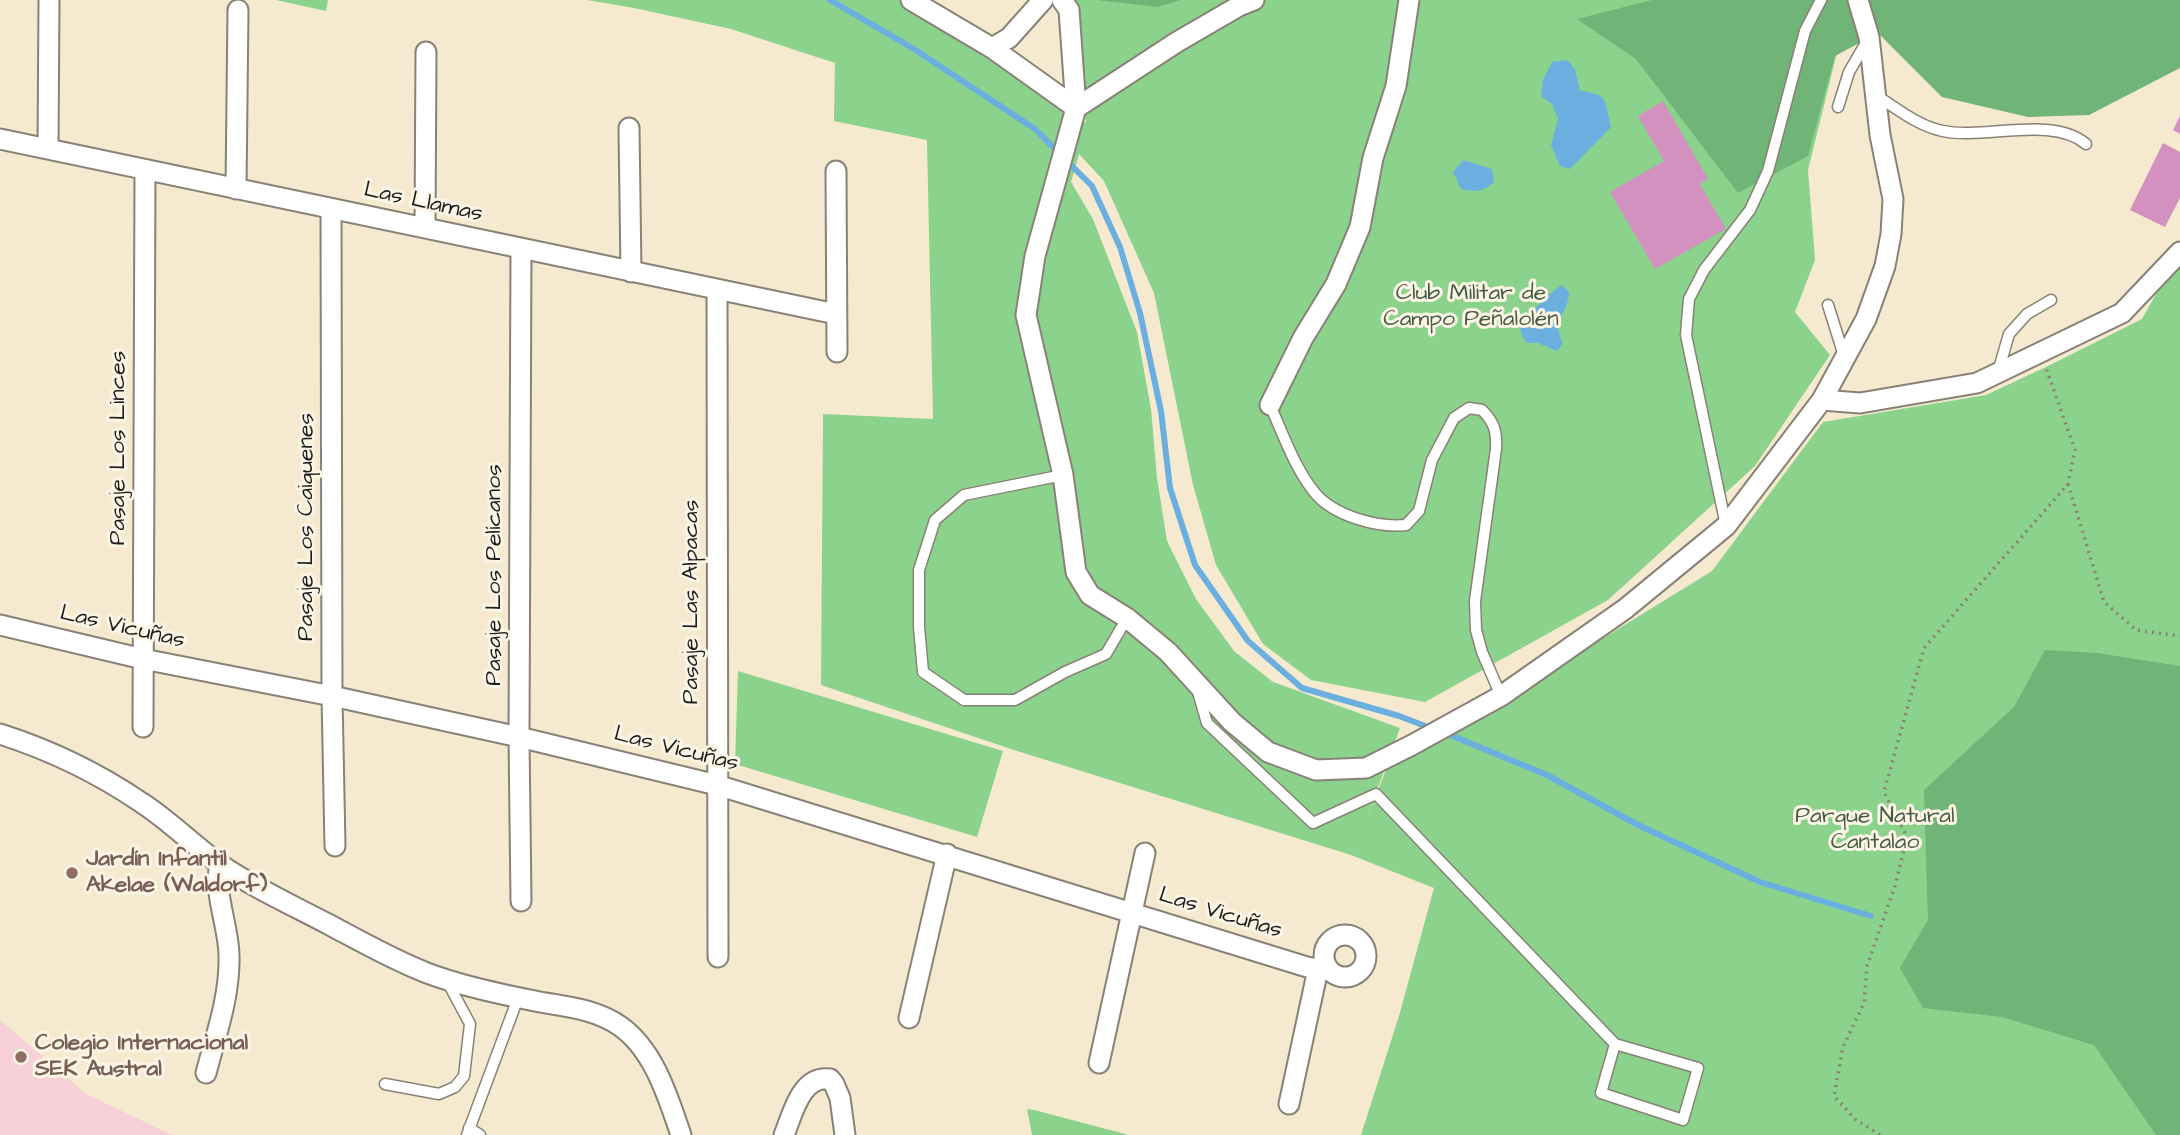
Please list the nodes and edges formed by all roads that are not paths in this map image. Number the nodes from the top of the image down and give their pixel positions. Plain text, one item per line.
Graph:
1 (49, 0) edge
2 (911, 0) edge
3 (1043, 0) edge
4 (1062, 0) edge
5 (1254, 0) edge
6 (1409, 0) edge
7 (1821, 0) edge
8 (1858, 0) edge
9 (237, 10) dead end
10 (1869, 37) junction
11 (992, 48) junction
12 (426, 52) dead end
13 (1877, 96) junction
14 (1838, 107) dead end
15 (1076, 108) junction
16 (629, 128) dead end
17 (0, 139) edge
18 (2086, 144) dead end
19 (48, 149) junction
20 (145, 170) junction
21 (836, 170) dead end
22 (236, 189) junction
23 (331, 209) junction
24 (425, 228) junction
25 (521, 248) junction
26 (2180, 253) edge
27 (631, 272) junction
28 (717, 290) junction
29 (2051, 300) dead end
30 (1828, 305) dead end
31 (836, 314) junction
32 (836, 352) dead end
33 (1845, 359) junction
34 (1998, 373) junction
35 (1822, 400) junction
36 (1270, 405) joint
37 (1063, 475) junction
38 (1726, 526) junction
39 (1126, 618) junction
40 (0, 625) edge
41 (143, 659) junction
42 (1195, 682) junction
43 (332, 696) junction
44 (1501, 696) junction
45 (143, 727) dead end
46 (0, 734) edge
47 (519, 737) junction
48 (717, 785) junction
49 (335, 846) dead end
50 (1145, 853) dead end
51 (947, 854) junction
52 (220, 864) junction
53 (521, 901) dead end
54 (1132, 913) junction
55 (718, 957) dead end
56 (446, 979) junction
57 (518, 998) junction
58 (909, 1018) dead end
59 (1615, 1044) junction
60 (1099, 1063) dead end
61 (206, 1073) dead end
62 (385, 1084) dead end
63 (1289, 1104) dead end
64 (468, 1131) edge
65 (480, 1135) edge
66 (681, 1135) edge
67 (784, 1135) edge
68 (845, 1135) edge

1 - 19 street
2 - 11 street
3 - 11 street
4 - 15 street
5 - 15 street
6 - 36 street
7 - 38 lane
8 - 10 street
9 - 22 street
10 - 13 street
10 - 14 lane
11 - 15 street
12 - 24 street
13 - 18 lane
13 - 33 street
15 - 37 street
16 - 27 street
17 - 19 street, Las Llamas
19 - 20 street, Las Llamas
20 - 22 street, Las Llamas
20 - 41 street, Pasaje Los Linces
21 - 31 street
22 - 23 street, Las Llamas
23 - 24 street, Las Llamas
23 - 43 street, Pasaje Los Caiquenes
24 - 25 street, Las Llamas
25 - 27 street, Las Llamas
25 - 47 street, Pasaje Los Pelícanos
26 - 34 street
27 - 28 street, Las Llamas
28 - 31 street, Las Llamas
28 - 48 street, Pasaje Las Alpacas
29 - 34 lane
30 - 33 lane
31 - 32 street
33 - 35 street
34 - 35 street
35 - 38 street
36 - 44 lane
37 - 39 street
37 - 39 lane
38 - 44 street
39 - 42 street
40 - 41 street, Las Vicuñas
41 - 43 street, Las Vicuñas
41 - 45 street, Pasaje Los Linces
42 - 44 street
42 - 59 lane
43 - 47 street, Las Vicuñas
43 - 49 street, Pasaje Los Caiquenes
46 - 52 street
47 - 48 street, Las Vicuñas
47 - 53 street, Pasaje Los Pelícanos
48 - 51 street, Las Vicuñas
48 - 55 street, Pasaje Las Alpacas
50 - 54 street
51 - 54 street, Las Vicuñas
51 - 58 street
52 - 56 street
52 - 61 street
54 - 60 street
54 - 63 street, Las Vicuñas
56 - 57 street
56 - 62 lane
57 - 64 lane
57 - 66 street
59 - 59 lane
64 - 65 lane
67 - 68 street

